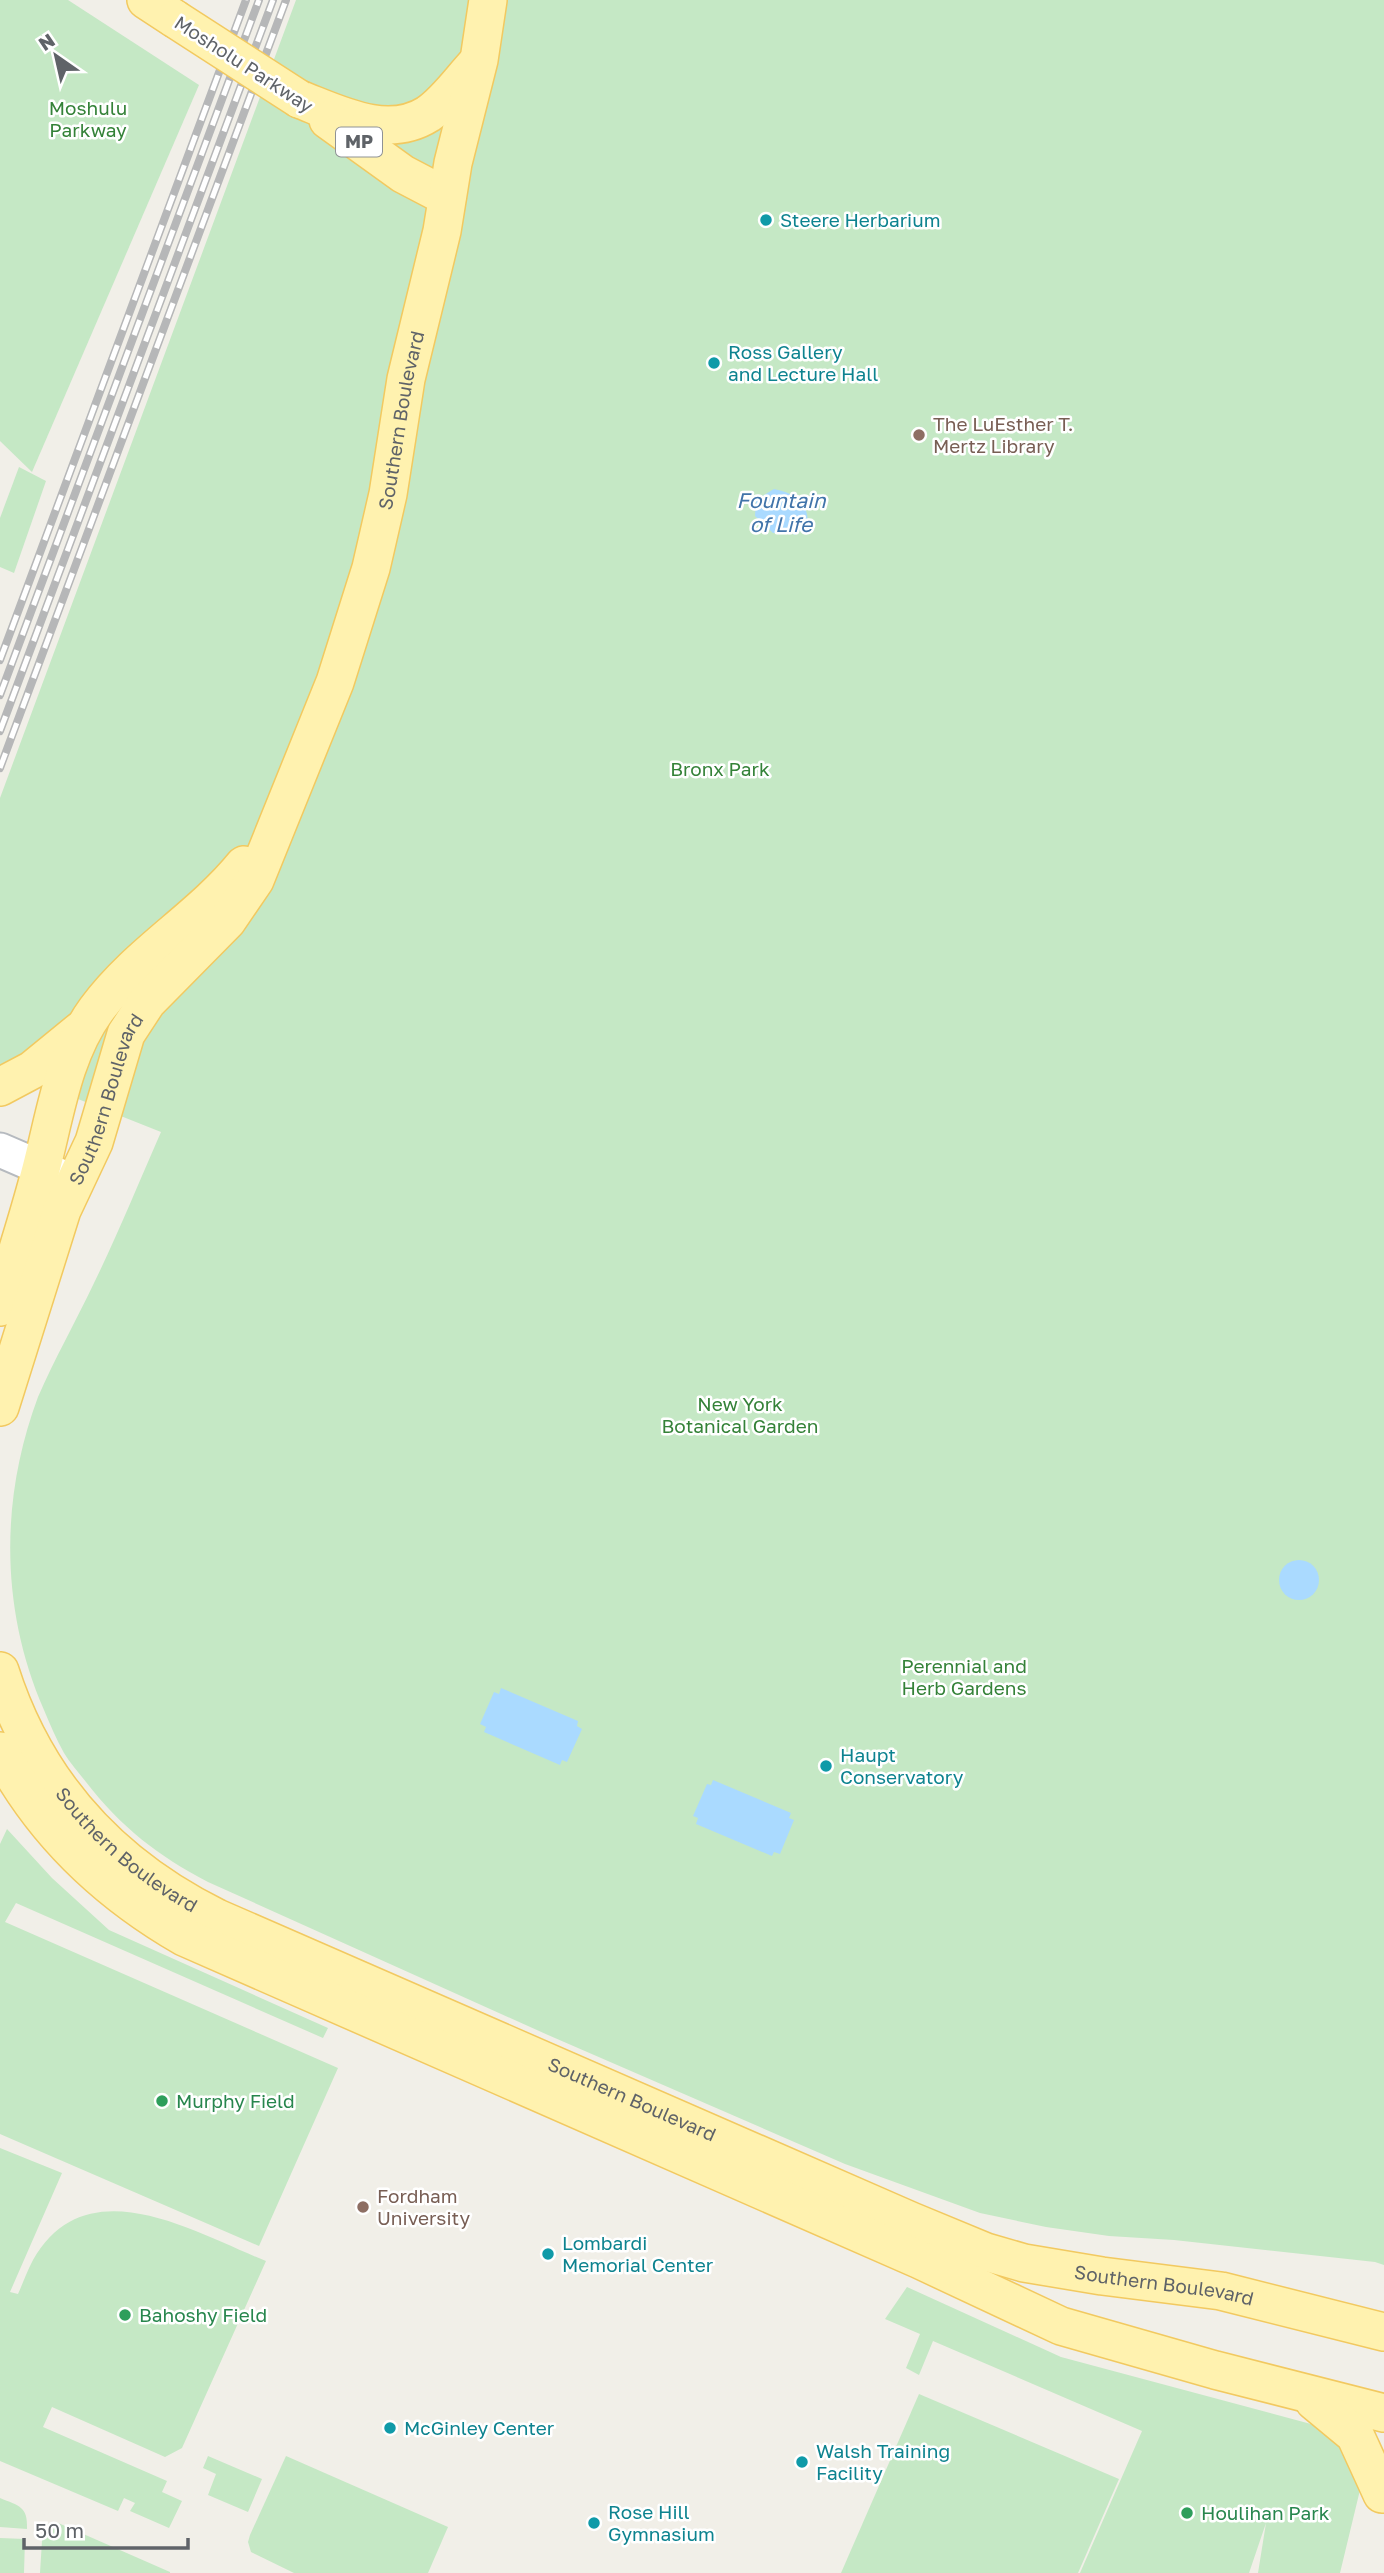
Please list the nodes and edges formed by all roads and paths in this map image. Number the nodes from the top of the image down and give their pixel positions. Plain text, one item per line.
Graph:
1 (488, 0) edge
2 (161, 9) edge
3 (479, 60) junction
4 (299, 99) junction
5 (447, 197) junction
6 (274, 828) junction
7 (85, 1027) junction
8 (0, 1087) edge
9 (0, 1150) edge
10 (58, 1175) junction
11 (0, 1307) edge
12 (0, 1406) edge
13 (0, 1671) edge
14 (0, 1751) edge
15 (1384, 2332) edge
16 (1305, 2394) junction
17 (1384, 2413) edge
18 (1384, 2492) edge

1 - 3 main road, Southern Boulevard
2 - 4 main road, Mosholu Parkway / MP, bridge
3 - 4 main road
3 - 5 main road, Southern Boulevard
4 - 5 main road, Mosholu Parkway / MP
5 - 6 main road, Southern Boulevard
6 - 7 main road, Southern Boulevard
6 - 10 main road, Southern Boulevard
7 - 8 main road
7 - 10 main road, Southern Boulevard
9 - 10 main road
10 - 11 main road, Southern Boulevard
10 - 12 main road, Southern Boulevard
13 - 15 main road, Southern Boulevard
14 - 16 main road, Southern Boulevard
16 - 17 main road, Southern Boulevard
16 - 18 main road

